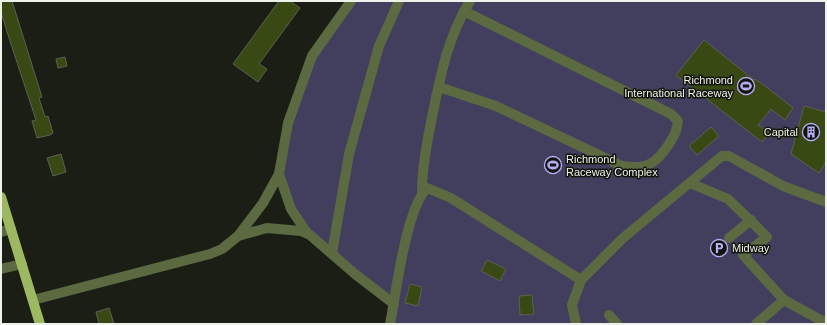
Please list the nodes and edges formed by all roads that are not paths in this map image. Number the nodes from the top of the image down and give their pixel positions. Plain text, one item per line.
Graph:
1 (351, 1) edge
2 (399, 1) edge
3 (470, 1) edge
4 (464, 11) junction
5 (438, 87) junction
6 (279, 174) junction
7 (690, 183) junction
8 (422, 193) junction
9 (1, 197) edge
10 (826, 202) edge
11 (751, 220) junction
12 (11, 229) junction
13 (1, 232) edge
14 (307, 233) junction
15 (238, 236) junction
16 (730, 238) dead end
17 (332, 253) junction
18 (22, 264) junction
19 (1, 269) edge
20 (581, 280) junction
21 (33, 300) junction
22 (784, 300) junction
23 (394, 304) junction
24 (609, 315) dead end
25 (826, 323) edge
26 (40, 324) edge
27 (390, 324) edge
28 (576, 324) edge
29 (617, 324) edge
30 (756, 324) edge

1 - 6 street
2 - 17 street
3 - 4 street
4 - 5 street
4 - 5 street
5 - 8 street
6 - 14 street
6 - 15 street
7 - 10 street
7 - 11 street
7 - 20 street
8 - 20 street
8 - 23 street
9 - 12 main road
11 - 16 street
11 - 22 street
12 - 13 street
12 - 18 main road
14 - 15 street
14 - 17 street
15 - 21 street
17 - 23 street
18 - 19 street
18 - 21 main road
20 - 28 street
21 - 26 main road
22 - 25 street
22 - 30 street
23 - 27 street
24 - 29 street

